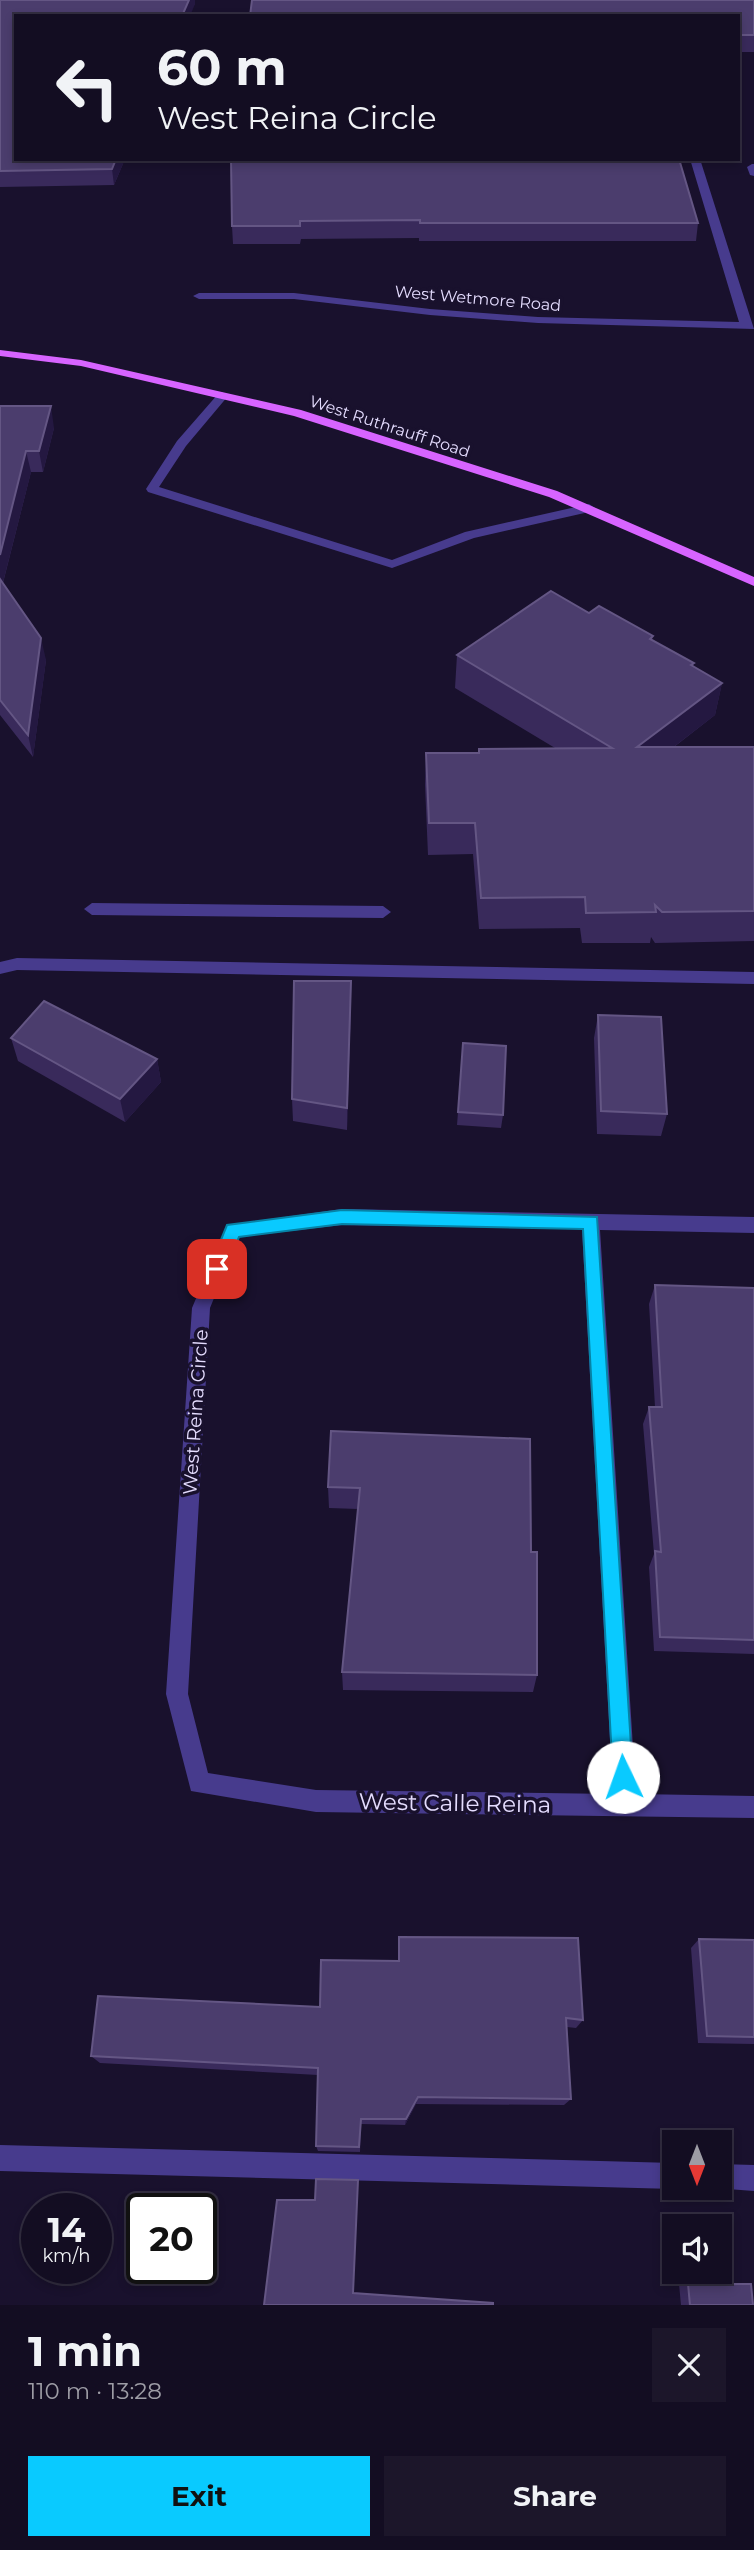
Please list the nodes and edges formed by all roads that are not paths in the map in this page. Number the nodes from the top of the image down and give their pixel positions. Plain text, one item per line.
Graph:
1 (696, 161) edge
2 (199, 296) dead end
3 (750, 326) edge
4 (0, 353) edge
5 (222, 396) junction
6 (589, 508) junction
7 (754, 582) edge
8 (92, 909) dead end
9 (383, 912) dead end
10 (0, 968) edge
11 (754, 978) edge
12 (591, 1222) junction
13 (754, 1225) edge
14 (199, 1783) joint
15 (625, 1805) junction
16 (754, 1807) edge
17 (0, 2158) edge
18 (662, 2176) edge
19 (732, 2177) edge
20 (754, 2178) edge

1 - 3 street
2 - 3 street, West Wetmore Road
4 - 5 main road, West Ruthrauff Road
5 - 6 main road, West Ruthrauff Road
5 - 6 street
6 - 7 main road, West Ruthrauff Road
8 - 9 street
10 - 11 street
12 - 13 street, West Reina Circle
12 - 14 street, West Reina Circle
12 - 15 street
14 - 15 street, West Calle Reina
15 - 16 street, West Calle Reina
17 - 18 street
19 - 20 street

